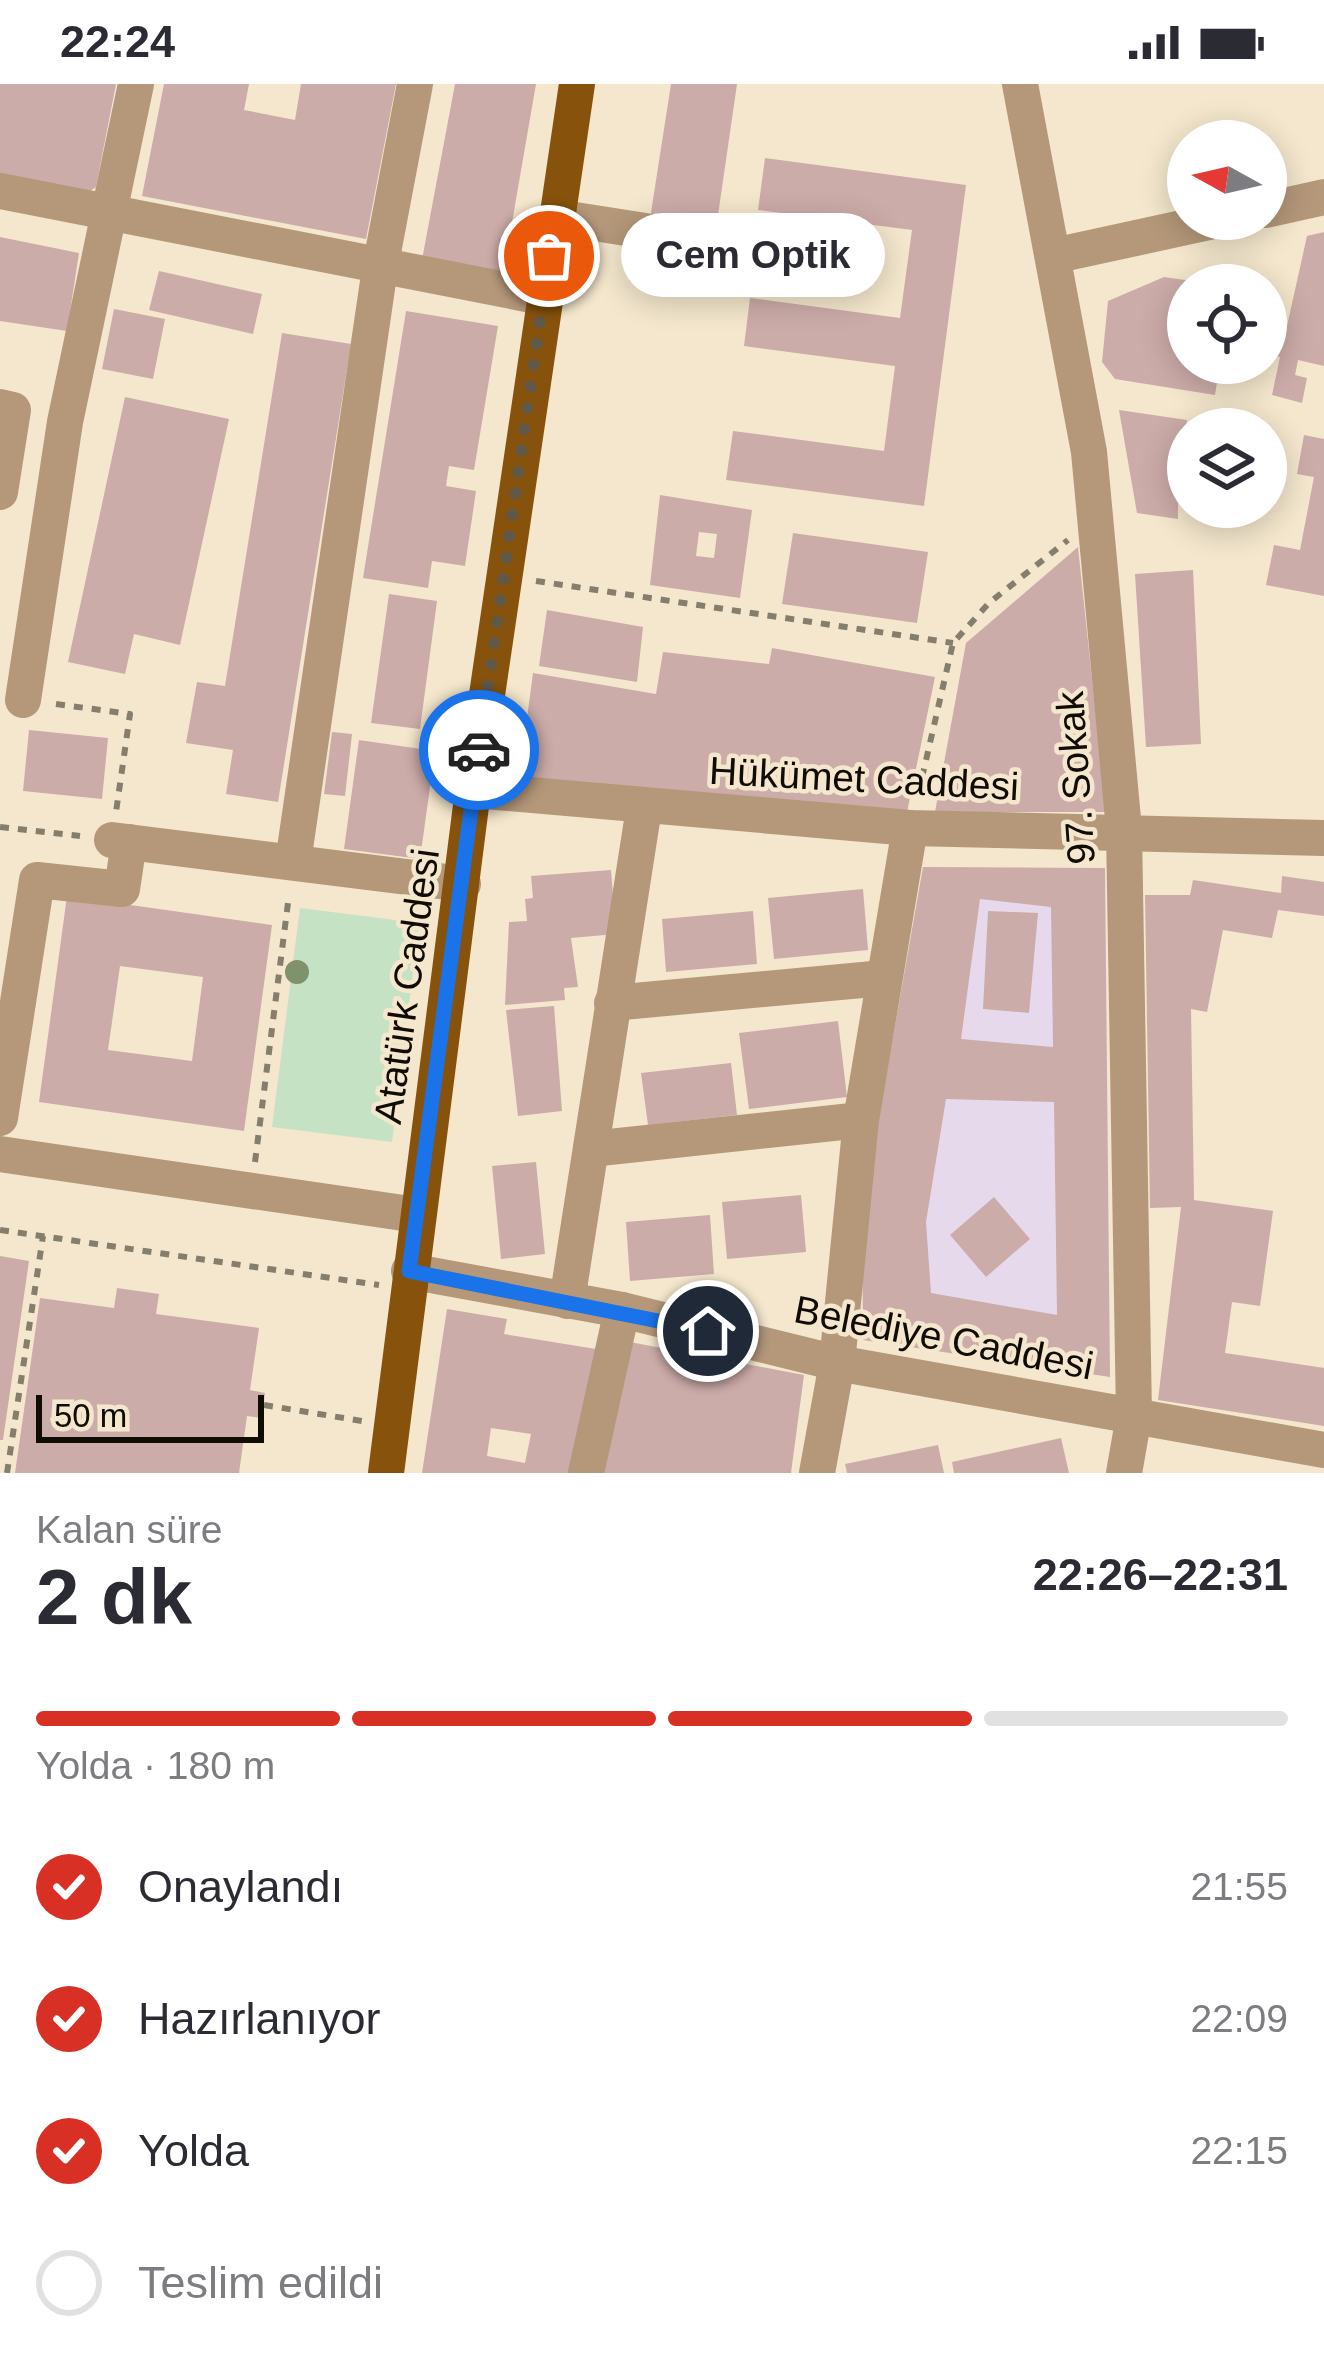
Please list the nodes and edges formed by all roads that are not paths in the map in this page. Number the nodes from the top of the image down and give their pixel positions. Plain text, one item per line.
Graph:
1 (136, 84) edge
2 (416, 84) edge
3 (577, 84) edge
4 (1020, 84) edge
5 (0, 191) edge
6 (1324, 197) edge
7 (1287, 205) edge
8 (107, 215) junction
9 (556, 217) junction
10 (1167, 231) edge
11 (703, 240) dead end
12 (1053, 256) junction
13 (380, 268) junction
14 (542, 297) junction
15 (6, 409) edge
16 (65, 422) junction
17 (0, 492) edge
18 (23, 700) road end
19 (473, 790) junction
20 (644, 808) junction
21 (910, 828) junction
22 (1124, 830) junction
23 (1324, 838) edge
24 (293, 862) junction
25 (463, 884) junction
26 (884, 978) junction
27 (612, 1003) junction
28 (0, 1118) edge
29 (861, 1120) junction
30 (591, 1149) junction
31 (0, 1154) edge
32 (418, 1215) junction
33 (408, 1280) junction
34 (568, 1301) junction
35 (622, 1310) junction
36 (837, 1363) junction
37 (1134, 1416) junction
38 (1324, 1450) edge
39 (386, 1473) edge
40 (586, 1473) edge
41 (817, 1473) edge
42 (1124, 1473) edge

1 - 8 street
2 - 13 street
3 - 9 main road, Atatürk Caddesi
4 - 12 street, 97. Sokak
5 - 8 street
6 - 7 street
8 - 13 street
8 - 16 street
9 - 11 street
9 - 14 main road, Atatürk Caddesi
10 - 12 street
12 - 22 street, 97. Sokak
13 - 14 street
13 - 24 street
14 - 19 main road, Atatürk Caddesi
15 - 16 street
15 - 17 street
16 - 18 street
19 - 20 street, Hükümet Caddesi
19 - 25 main road, Atatürk Caddesi
20 - 21 street, Hükümet Caddesi
20 - 27 street
21 - 22 street, Hükümet Caddesi
21 - 26 street
22 - 23 street, Hükümet Caddesi
22 - 37 street, 97. Sokak
24 - 25 street
24 - 28 street
25 - 32 main road, Atatürk Caddesi
26 - 27 street
26 - 29 street
27 - 30 street
29 - 30 street
29 - 36 street
30 - 34 street
31 - 32 street
32 - 33 main road, Atatürk Caddesi
33 - 34 street, Belediye Caddesi
33 - 39 main road, Atatürk Caddesi
34 - 35 street, Belediye Caddesi
35 - 36 street, Belediye Caddesi
35 - 40 street
36 - 37 street, Belediye Caddesi
36 - 41 street
37 - 38 street, Belediye Caddesi
37 - 42 street, 97. Sokak

